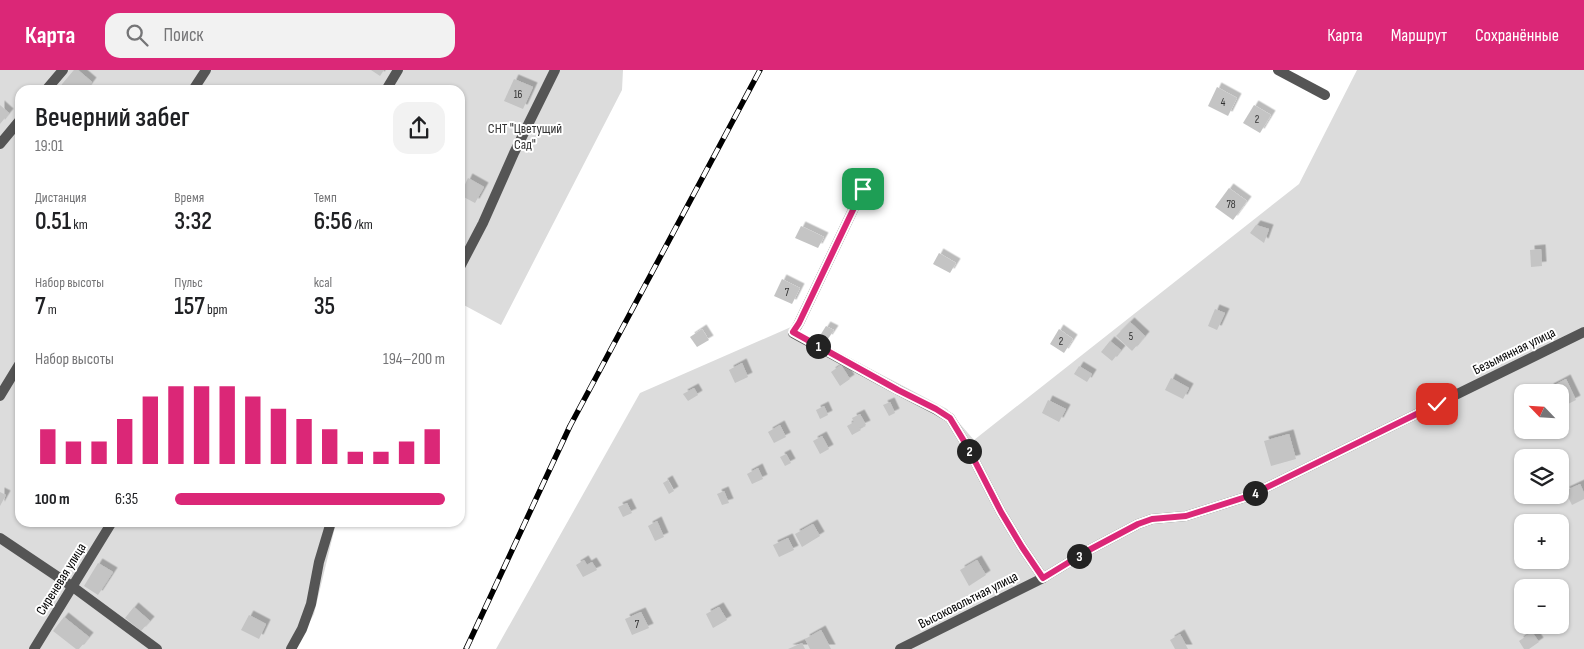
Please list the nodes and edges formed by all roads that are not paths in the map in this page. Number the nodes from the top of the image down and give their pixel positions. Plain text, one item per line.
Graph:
1 (63, 70) edge
2 (206, 70) edge
3 (398, 70) edge
4 (555, 70) edge
5 (1278, 70) edge
6 (50, 85) edge
7 (196, 85) edge
8 (389, 85) edge
9 (1325, 96) dead end
10 (15, 126) edge
11 (0, 144) edge
12 (863, 189) dead end
13 (465, 257) edge
14 (1584, 332) edge
15 (15, 370) edge
16 (0, 396) edge
17 (1152, 519) joint
18 (109, 527) edge
19 (330, 527) edge
20 (0, 538) edge
21 (1043, 578) junction
22 (72, 586) junction
23 (34, 649) edge
24 (157, 649) edge
25 (291, 649) edge
26 (900, 649) edge

1 - 6 street
2 - 7 street
3 - 8 street
4 - 13 street
5 - 9 street
10 - 11 street
12 - 21 street
14 - 17 street, Безымянная улица
15 - 16 street
17 - 21 street, Высоковольтная улица
18 - 22 street, Сиреневая улица
19 - 25 street
20 - 22 street
21 - 26 street, Высоковольтная улица
22 - 23 street, Сиреневая улица
22 - 24 street

